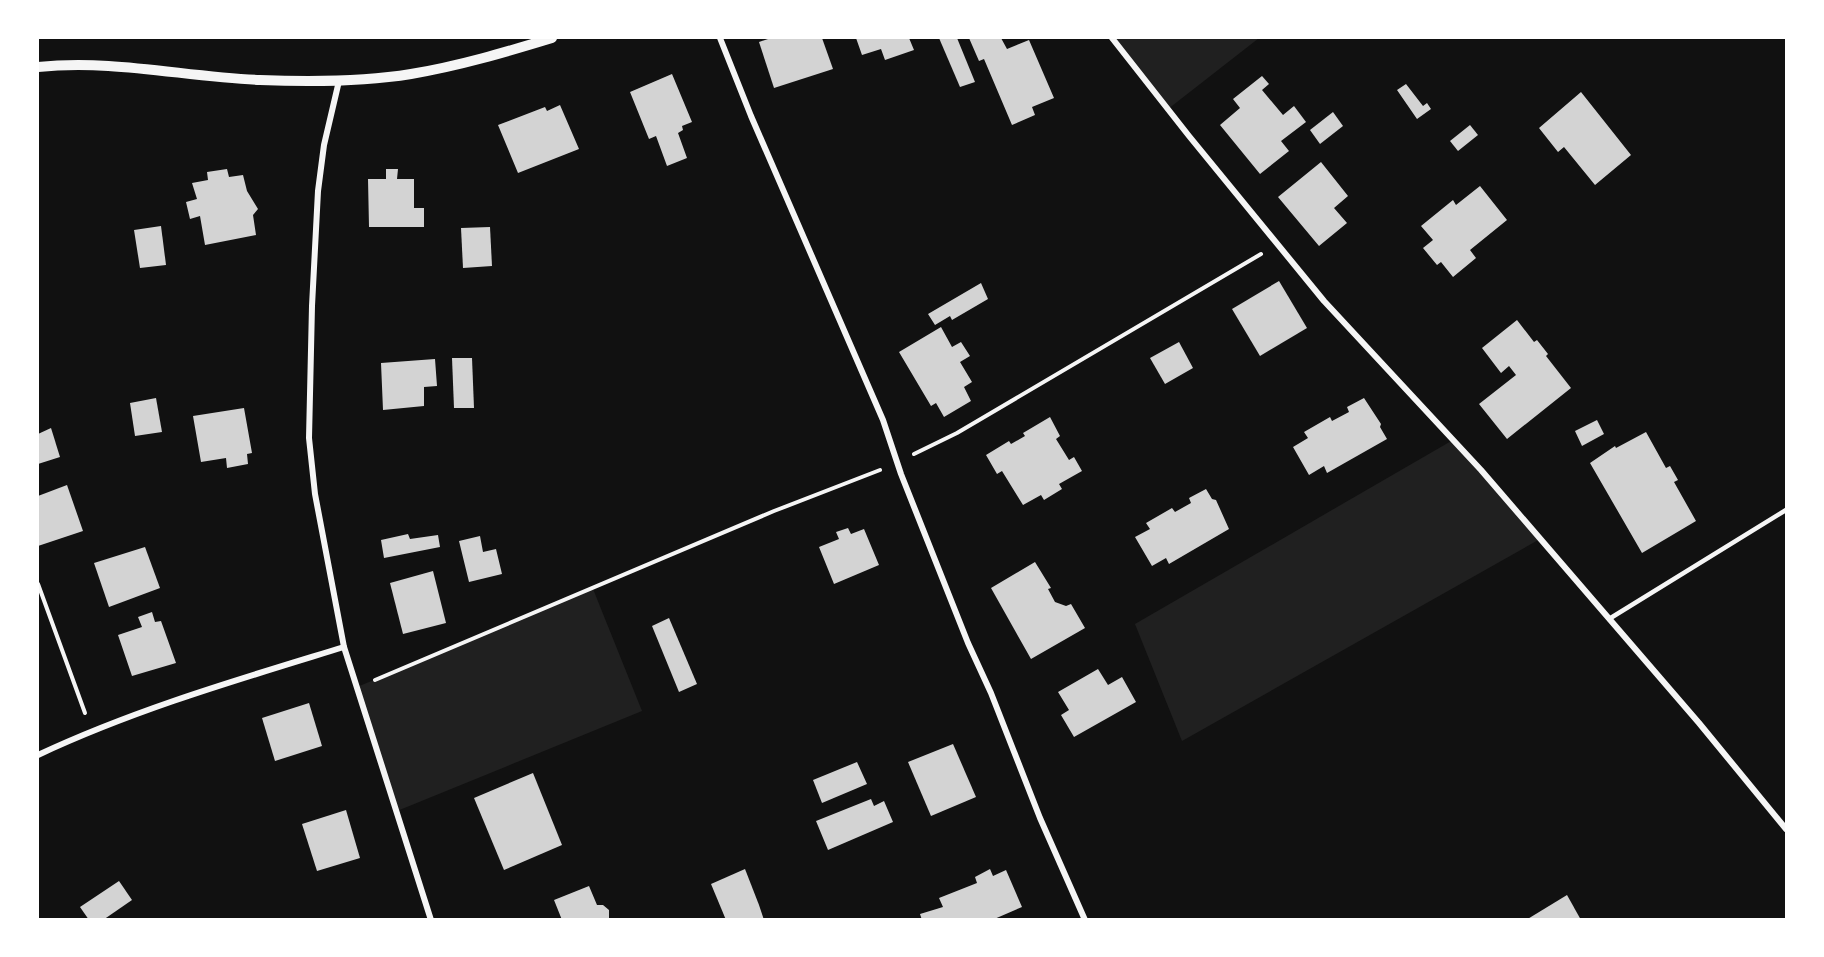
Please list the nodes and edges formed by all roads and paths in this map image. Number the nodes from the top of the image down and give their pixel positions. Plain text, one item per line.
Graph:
1 (552, 38) edge
2 (720, 38) edge
3 (1112, 38) edge
4 (38, 67) edge
5 (339, 80) junction
6 (1278, 244) junction
7 (897, 463) junction
8 (1786, 510) edge
9 (38, 584) edge
10 (1609, 619) junction
11 (344, 647) junction
12 (357, 687) junction
13 (92, 731) junction
14 (38, 755) edge
15 (1786, 829) edge
16 (431, 920) edge
17 (1085, 920) edge

1 - 5 street
2 - 7 street
3 - 6 street
4 - 5 street
5 - 11 street
6 - 7 path
6 - 10 street
7 - 12 path
7 - 17 street
8 - 10 lane
9 - 13 path
10 - 15 street
11 - 12 street
11 - 13 street
12 - 16 street
13 - 14 street

